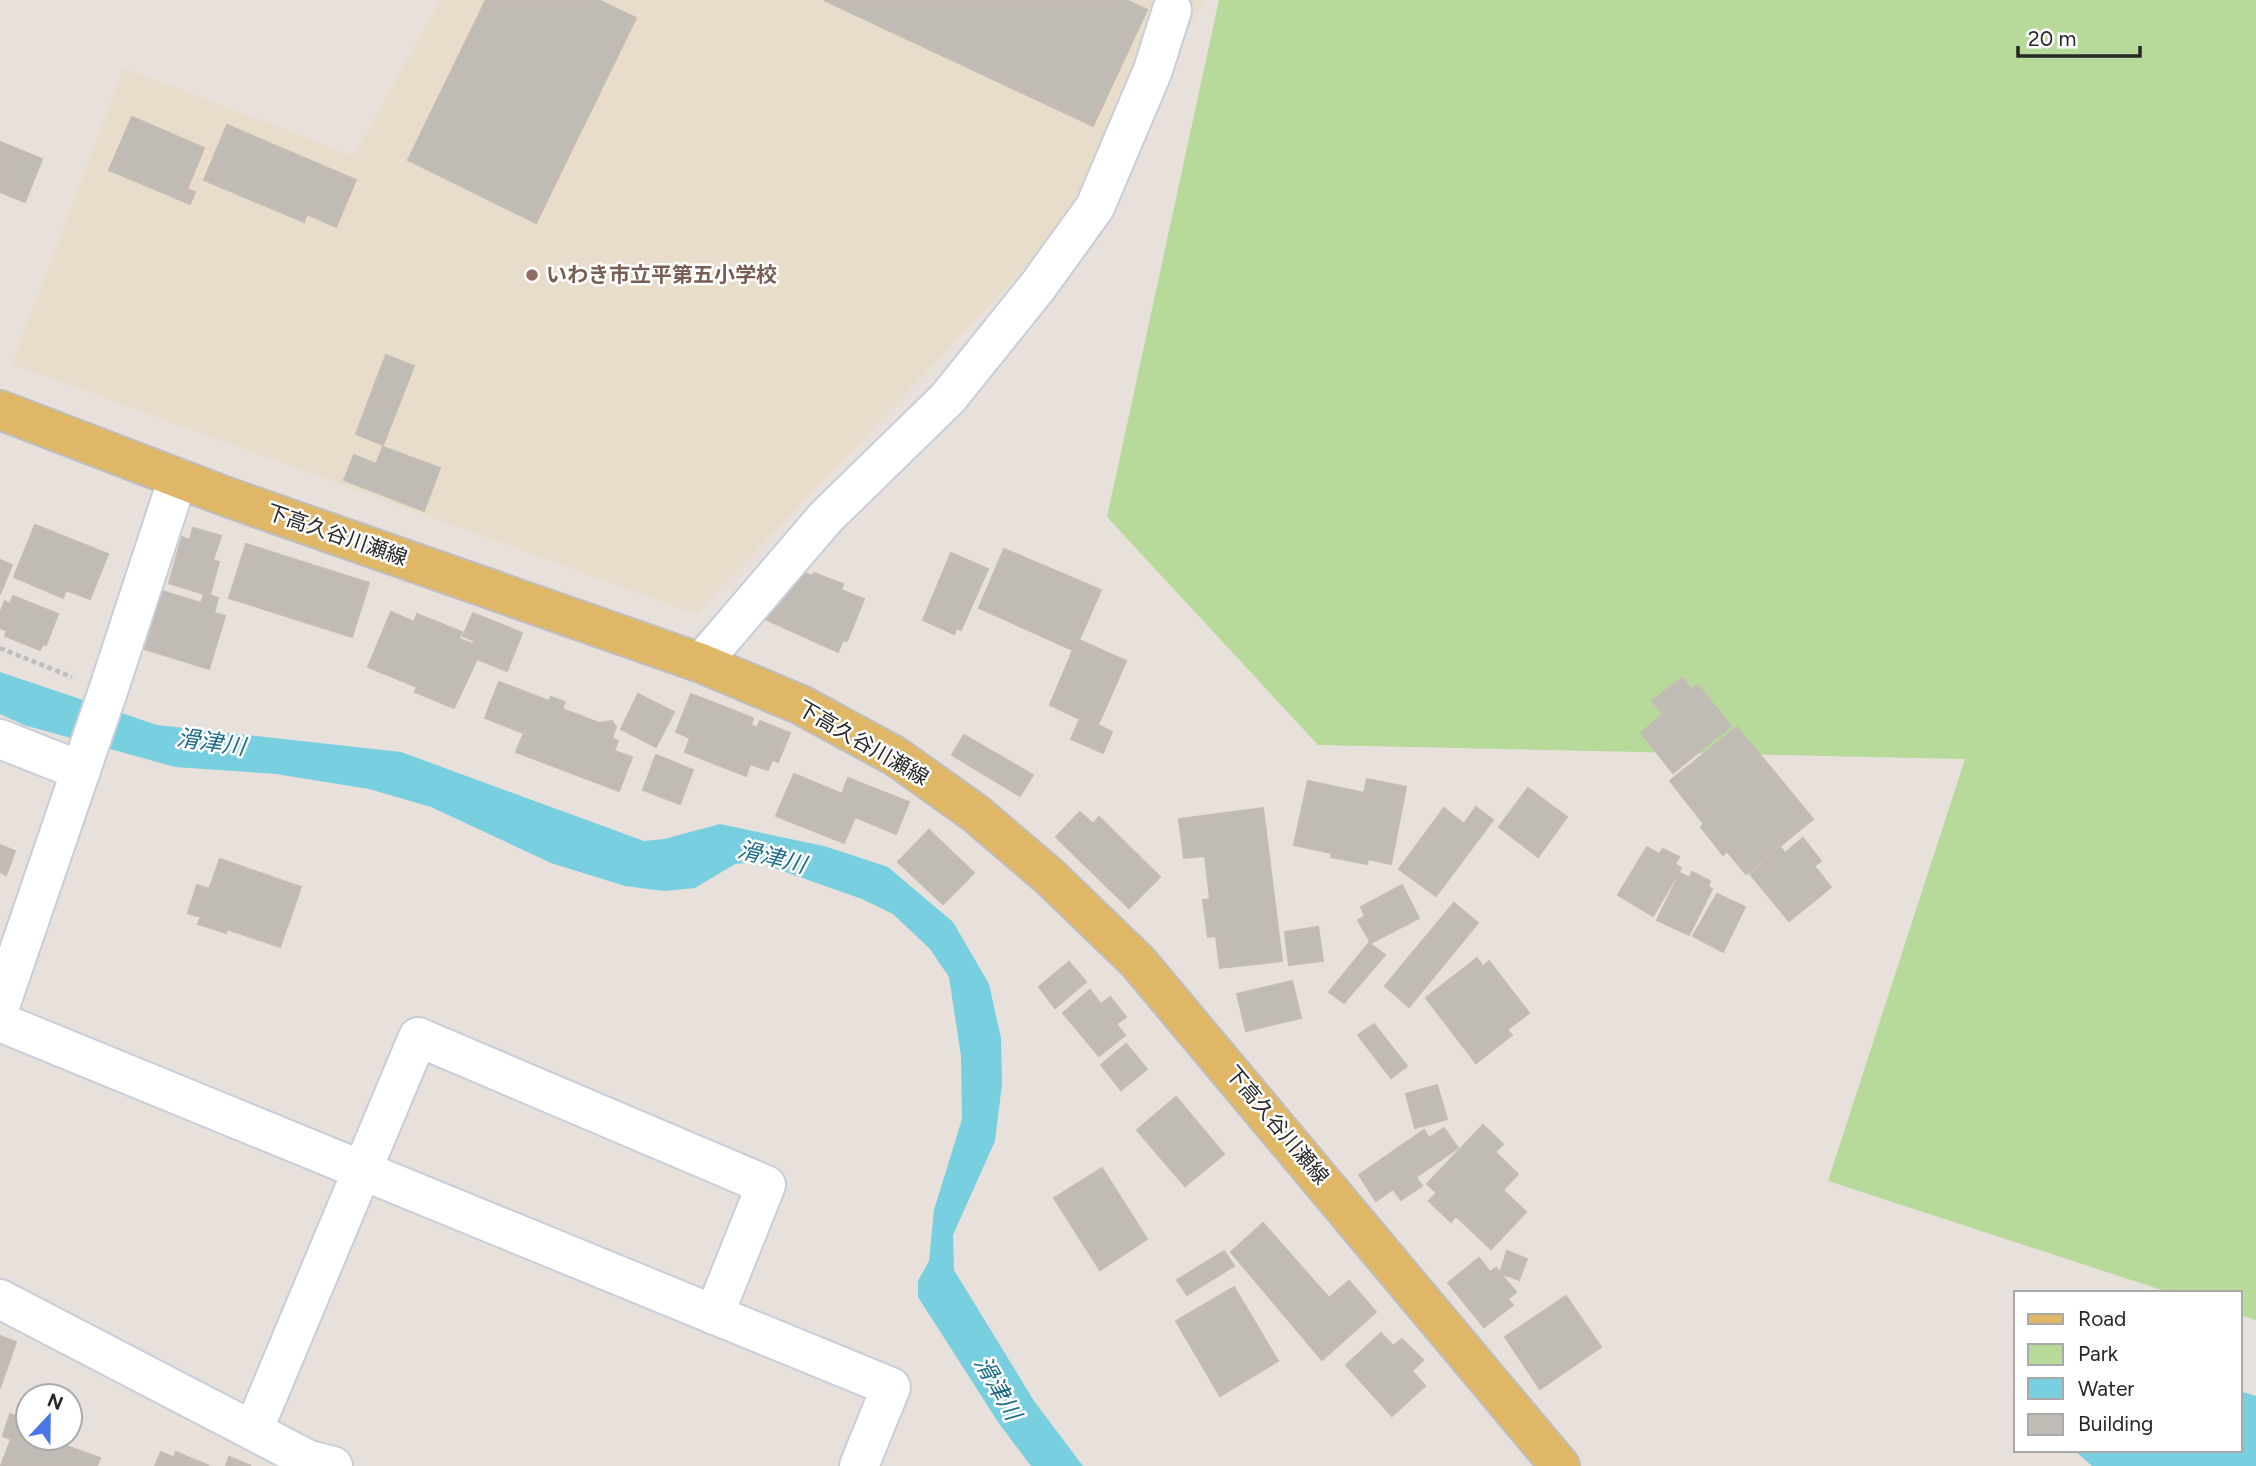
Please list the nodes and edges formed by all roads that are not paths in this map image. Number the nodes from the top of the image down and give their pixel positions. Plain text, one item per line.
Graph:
1 (1172, 10) dead end
2 (0, 410) edge
3 (178, 478) junction
4 (701, 663) junction
5 (0, 739) edge
6 (82, 768) junction
7 (0, 1006) edge
8 (0, 1021) edge
9 (362, 1171) junction
10 (0, 1299) edge
11 (714, 1315) junction
12 (253, 1431) junction
13 (333, 1466) edge
14 (859, 1466) edge
15 (1560, 1466) edge

1 - 4 street
2 - 3 main road, 下高久谷川瀬線
3 - 4 main road, 下高久谷川瀬線
3 - 6 street
4 - 15 main road, 下高久谷川瀬線
5 - 6 street
6 - 7 street
8 - 9 street
9 - 11 street
9 - 11 street
9 - 12 street
10 - 12 street
11 - 14 street
12 - 13 street

